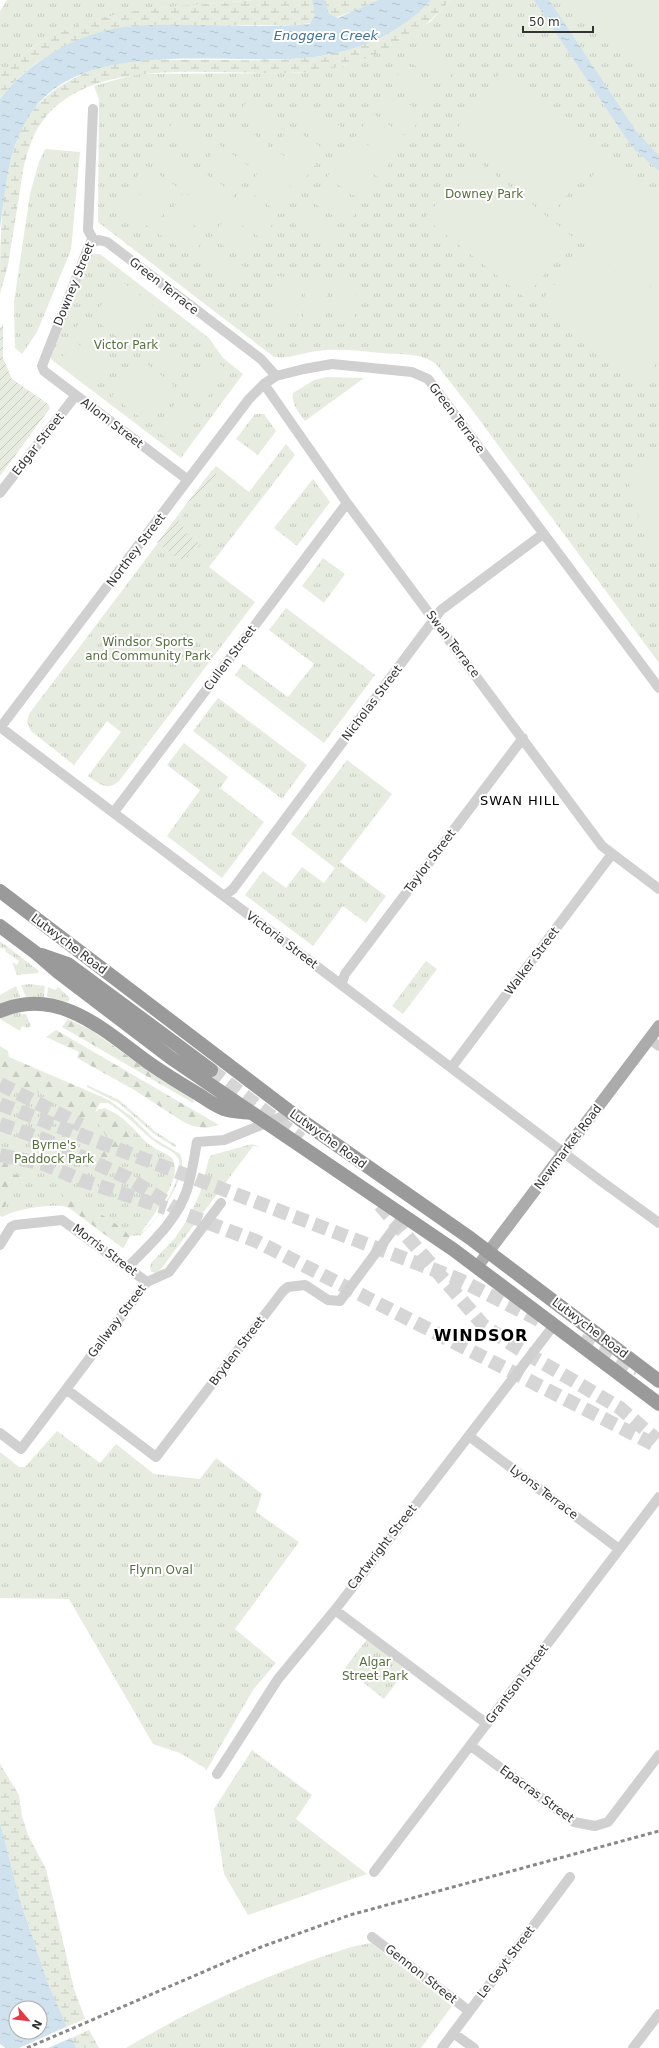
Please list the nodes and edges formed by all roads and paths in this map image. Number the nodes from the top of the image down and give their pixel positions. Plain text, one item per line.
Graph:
1 (93, 109) dead end
2 (94, 241) junction
3 (42, 361) joint
4 (276, 376) junction
5 (264, 384) junction
6 (76, 395) junction
7 (188, 480) junction
8 (0, 493) edge
9 (347, 503) junction
10 (543, 534) junction
11 (435, 620) junction
12 (659, 688) edge
13 (0, 727) edge
14 (522, 738) junction
15 (114, 812) junction
16 (612, 854) junction
17 (659, 889) edge
18 (0, 891) edge
19 (224, 896) junction
20 (0, 926) edge
21 (36, 953) junction
22 (341, 984) junction
23 (0, 1010) edge
24 (659, 1026) edge
25 (654, 1042) edge
26 (451, 1068) junction
27 (211, 1070) tunnel mouth
28 (291, 1113) junction
29 (255, 1114) junction
30 (268, 1123) junction
31 (564, 1152) junction
32 (221, 1203) dead end
33 (404, 1215) junction
34 (659, 1223) edge
35 (0, 1245) edge
36 (488, 1251) junction
37 (128, 1267) junction
38 (477, 1267) junction
39 (147, 1282) junction
40 (554, 1325) junction
41 (659, 1381) edge
42 (66, 1389) junction
43 (659, 1404) edge
44 (0, 1433) edge
45 (469, 1436) junction
46 (659, 1497) edge
47 (619, 1549) junction
48 (335, 1610) junction
49 (487, 1724) junction
50 (471, 1746) junction
51 (659, 1755) edge
52 (217, 1774) dead end
53 (374, 1872) dead end
54 (570, 1877) dead end
55 (372, 1936) dead end
56 (469, 2011) junction
57 (659, 2014) edge
58 (453, 2033) junction
59 (442, 2048) edge
60 (474, 2048) edge
61 (633, 2048) edge

1 - 2 street, Downey Street
2 - 3 street, Downey Street
2 - 4 street, Green Terrace
3 - 6 street, Allom Street
4 - 5 street, Northey Street
4 - 10 street, Green Terrace
5 - 7 street, Northey Street
5 - 9 street, Swan Terrace
6 - 7 street, Allom Street
6 - 8 street, Edgar Street
7 - 13 street, Northey Street
9 - 11 street, Swan Terrace
9 - 15 street, Cullen Street
10 - 11 street, Nicholas Street
10 - 12 street, Green Terrace
11 - 14 street, Swan Terrace
11 - 19 street, Nicholas Street
13 - 15 street, Victoria Street
14 - 16 street, Swan Terrace
14 - 22 street, Taylor Street
15 - 19 street, Victoria Street
16 - 17 street, Swan Terrace
16 - 26 street, Walker Street
18 - 28 highway, Lutwyche Road
19 - 22 street, Victoria Street
20 - 21 highway, Lutwyche Road
21 - 27 highway
21 - 29 highway, Lutwyche Road
22 - 26 street, Victoria Street
23 - 29 highway
24 - 25 main road, Newmarket Road
25 - 31 main road, Newmarket Road
26 - 31 street, Victoria Street
28 - 30 street
28 - 36 highway, Lutwyche Road
29 - 30 highway, Lutwyche Road
30 - 33 highway, Lutwyche Road
30 - 37 street
31 - 34 street, Victoria Street
31 - 36 main road, Newmarket Road
32 - 39 street, Gallway Street
33 - 38 highway, Lutwyche Road
33 - 42 street, Bryden Street
35 - 37 street, Morris Street
36 - 38 main road, Newmarket Road
36 - 41 highway, Lutwyche Road
37 - 39 street, Morris Street
38 - 40 highway, Lutwyche Road
39 - 42 street, Gallway Street
40 - 43 highway, Lutwyche Road
40 - 45 street, Cartwright Street
42 - 44 street, Gallway Street
45 - 47 street, Lyons Terrace
45 - 48 street, Cartwright Street
46 - 47 street, Grantson Street
47 - 49 street, Grantson Street
48 - 49 street
48 - 52 street, Cartwright Street
49 - 50 street, Grantson Street
50 - 51 street, Epacras Street
50 - 53 street, Grantson Street
54 - 56 street, Le Geyt Street
55 - 56 street, Gennon Street
56 - 58 street, Le Geyt Street
57 - 61 street
58 - 59 street, Le Geyt Street
58 - 60 street

